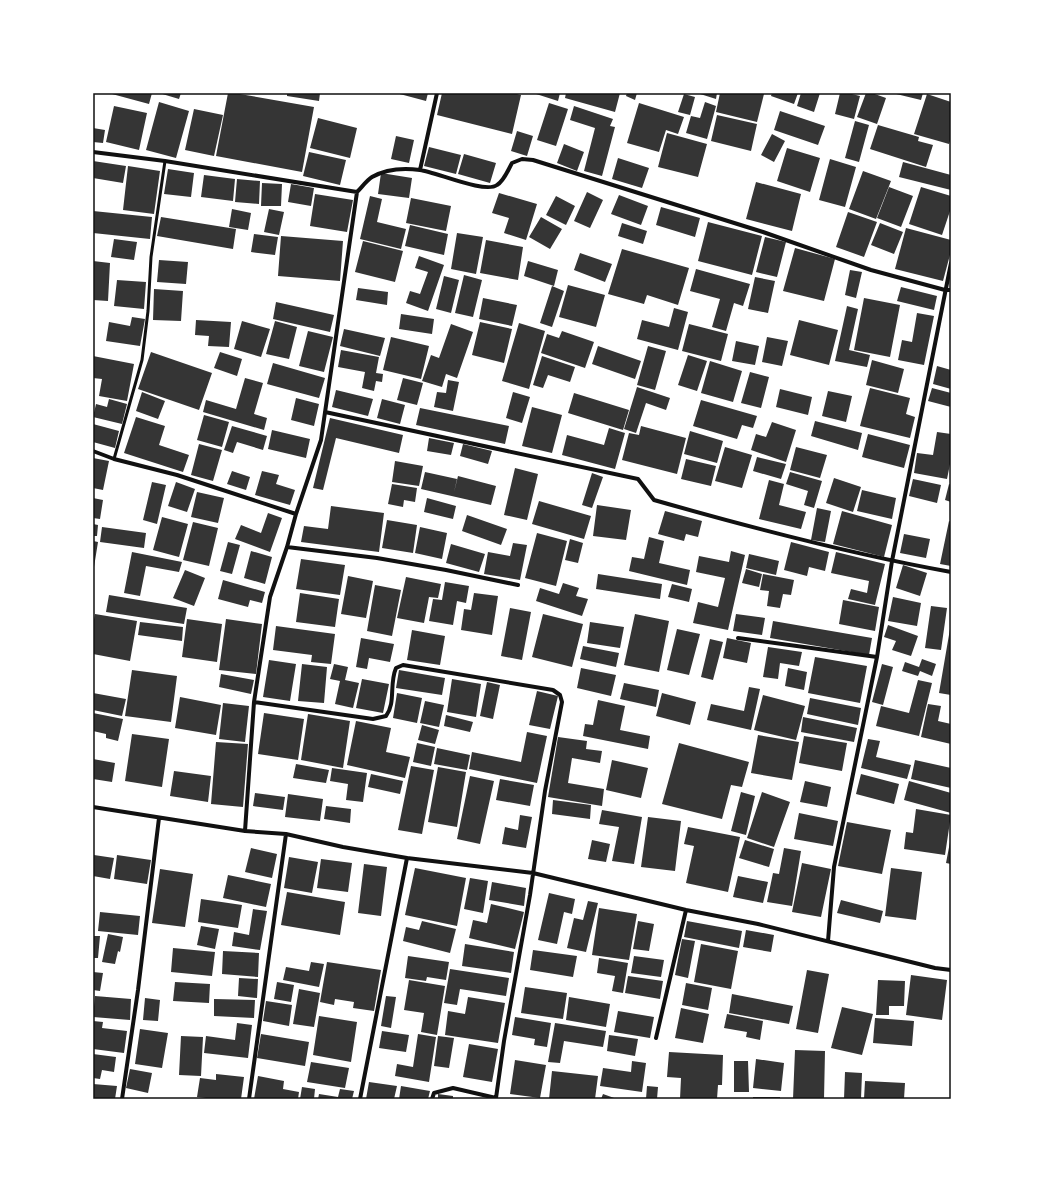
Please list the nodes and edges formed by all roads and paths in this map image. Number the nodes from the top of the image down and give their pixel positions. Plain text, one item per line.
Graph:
1 (437, 93) edge
2 (93, 152) edge
3 (165, 161) junction
4 (420, 170) junction
5 (357, 192) junction
6 (951, 263) edge
7 (945, 290) junction
8 (951, 290) edge
9 (325, 412) junction
10 (93, 451) edge
11 (114, 459) junction
12 (296, 514) junction
13 (287, 547) junction
14 (892, 561) junction
15 (951, 572) edge
16 (518, 585) dead end
17 (738, 638) dead end
18 (877, 657) junction
19 (254, 702) junction
20 (93, 807) edge
21 (160, 818) junction
22 (245, 831) junction
23 (286, 834) junction
24 (407, 858) junction
25 (532, 873) junction
26 (686, 910) junction
27 (828, 941) junction
28 (951, 970) edge
29 (656, 1038) dead end
30 (496, 1098) edge
31 (122, 1099) edge
32 (249, 1099) edge
33 (360, 1099) edge
34 (432, 1099) edge
35 (501, 1099) edge

1 - 4 street
2 - 3 street
3 - 5 street
3 - 11 lane
4 - 5 street
4 - 7 street
5 - 9 street
6 - 7 street
7 - 8 street
7 - 14 street
9 - 12 street
9 - 14 street
10 - 11 street
11 - 12 street
12 - 13 street
13 - 16 street
13 - 19 street
14 - 15 street
14 - 18 street
17 - 18 street
18 - 27 street
19 - 22 street
19 - 25 street
20 - 21 street
21 - 22 street
21 - 31 street
22 - 23 street
23 - 24 street
23 - 32 street
24 - 25 street
24 - 33 street
25 - 26 street
25 - 30 street
26 - 27 street
26 - 29 street
27 - 28 street
30 - 34 street
30 - 35 street

